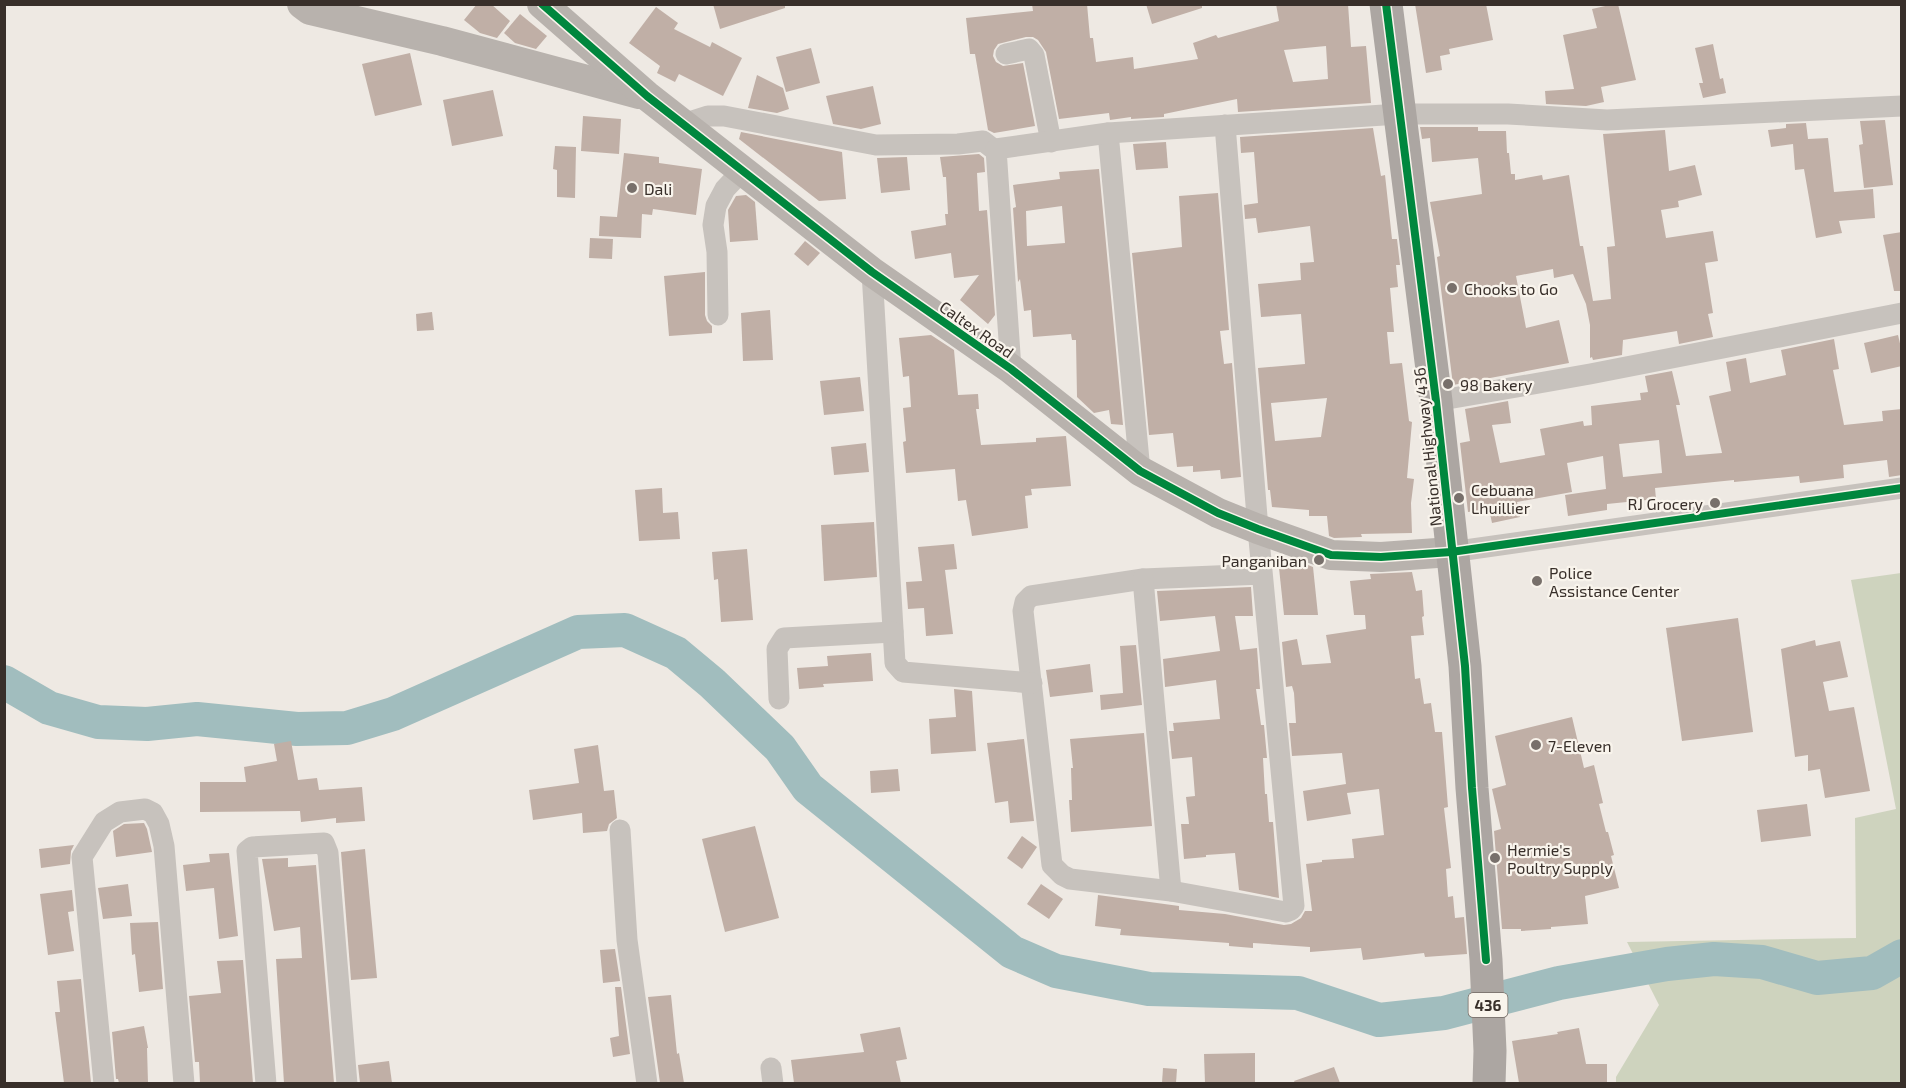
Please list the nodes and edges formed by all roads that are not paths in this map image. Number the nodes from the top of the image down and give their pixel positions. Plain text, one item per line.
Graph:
1 (302, 4) edge
2 (542, 4) edge
3 (1386, 4) edge
4 (1006, 54) dead end
5 (647, 96) junction
6 (1902, 106) edge
7 (1399, 114) junction
8 (683, 124) junction
9 (1225, 125) junction
10 (1108, 133) junction
11 (1051, 142) junction
12 (996, 151) junction
13 (742, 171) junction
14 (872, 272) junction
15 (1902, 313) edge
16 (718, 315) dead end
17 (1011, 369) junction
18 (1436, 401) junction
19 (1140, 471) junction
20 (1902, 488) edge
21 (1258, 529) junction
22 (1451, 552) junction
23 (1262, 574) junction
24 (1143, 579) junction
25 (893, 632) junction
26 (1032, 683) junction
27 (779, 699) dead end
28 (621, 830) dead end
29 (1172, 891) junction
30 (104, 1083) edge
31 (184, 1083) edge
32 (266, 1083) edge
33 (347, 1083) edge
34 (647, 1083) edge
35 (1489, 1083) edge

1 - 5 street
2 - 5 street, Caltex Road
3 - 7 main road, National Highway 436 / 436
4 - 11 street
5 - 8 street, Caltex Road
6 - 7 street
7 - 9 street
7 - 18 main road, National Highway 436 / 436
8 - 12 street
8 - 13 street, Caltex Road
9 - 10 street
9 - 21 street
10 - 11 street
10 - 19 street
11 - 12 street
12 - 17 street
13 - 14 street, Caltex Road
13 - 16 street
14 - 17 street, Caltex Road
14 - 25 street
15 - 18 street
17 - 19 street, Caltex Road
18 - 22 main road, National Highway 436 / 436
19 - 21 street, Caltex Road
20 - 22 street
21 - 22 street, Caltex Road
21 - 23 street
22 - 35 main road, National Highway 436 / 436
23 - 24 street
23 - 29 street
24 - 26 street
24 - 29 street
25 - 26 street
25 - 27 street
26 - 29 street
28 - 34 street
30 - 31 street
32 - 33 street

